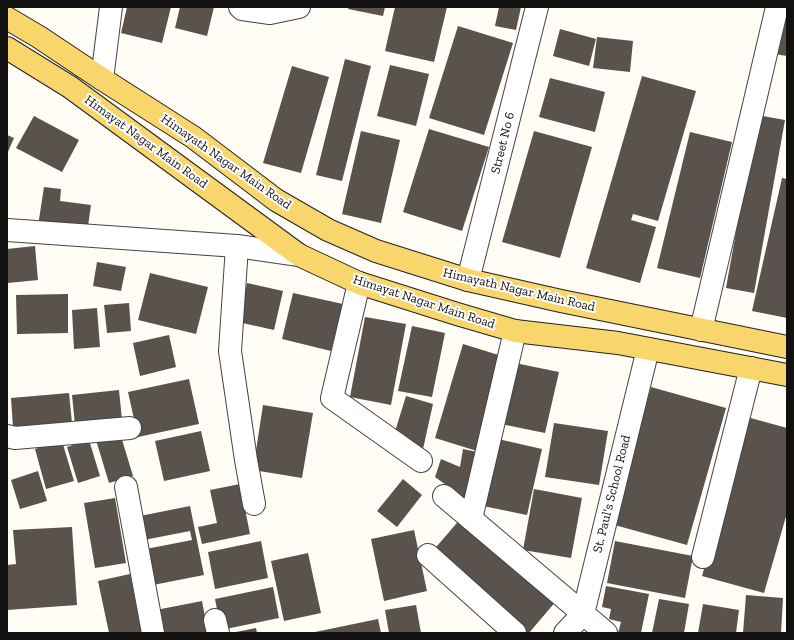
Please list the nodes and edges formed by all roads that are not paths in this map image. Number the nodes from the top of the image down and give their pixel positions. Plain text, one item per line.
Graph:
1 (111, 7) edge
2 (240, 7) edge
3 (299, 7) edge
4 (537, 7) edge
5 (777, 7) edge
6 (7, 18) edge
7 (7, 48) edge
8 (102, 79) junction
9 (7, 230) edge
10 (237, 246) junction
11 (299, 255) junction
12 (468, 280) junction
13 (359, 283) junction
14 (701, 330) junction
15 (515, 331) junction
16 (787, 347) edge
17 (648, 349) junction
18 (750, 368) junction
19 (787, 375) edge
20 (130, 428) dead end
21 (7, 436) edge
22 (421, 461) dead end
23 (126, 487) dead end
24 (444, 496) dead end
25 (254, 504) dead end
26 (471, 519) junction
27 (428, 555) dead end
28 (703, 557) dead end
29 (583, 614) junction
30 (153, 633) edge
31 (515, 633) edge
32 (565, 633) edge
33 (606, 633) edge

1 - 8 street
2 - 3 street
4 - 12 street, Street No 6
5 - 14 street
6 - 8 main road, Himayath Nagar Main Road
7 - 11 main road, Himayat Nagar Main Road
8 - 12 main road, Himayath Nagar Main Road
9 - 10 street
10 - 11 street
10 - 25 street
11 - 13 main road, Himayat Nagar Main Road
12 - 14 main road, Himayath Nagar Main Road
13 - 15 main road, Himayat Nagar Main Road
13 - 22 street
14 - 16 main road, Himayath Nagar Main Road
15 - 17 main road, Himayat Nagar Main Road
15 - 26 street
17 - 18 main road, Himayat Nagar Main Road
17 - 29 street, St. Paul's School Road
18 - 19 main road, Himayat Nagar Main Road
18 - 28 street
20 - 21 street
23 - 30 street
24 - 26 street
26 - 29 street
27 - 31 street
29 - 32 street, St. Paul's School Road
29 - 33 street

